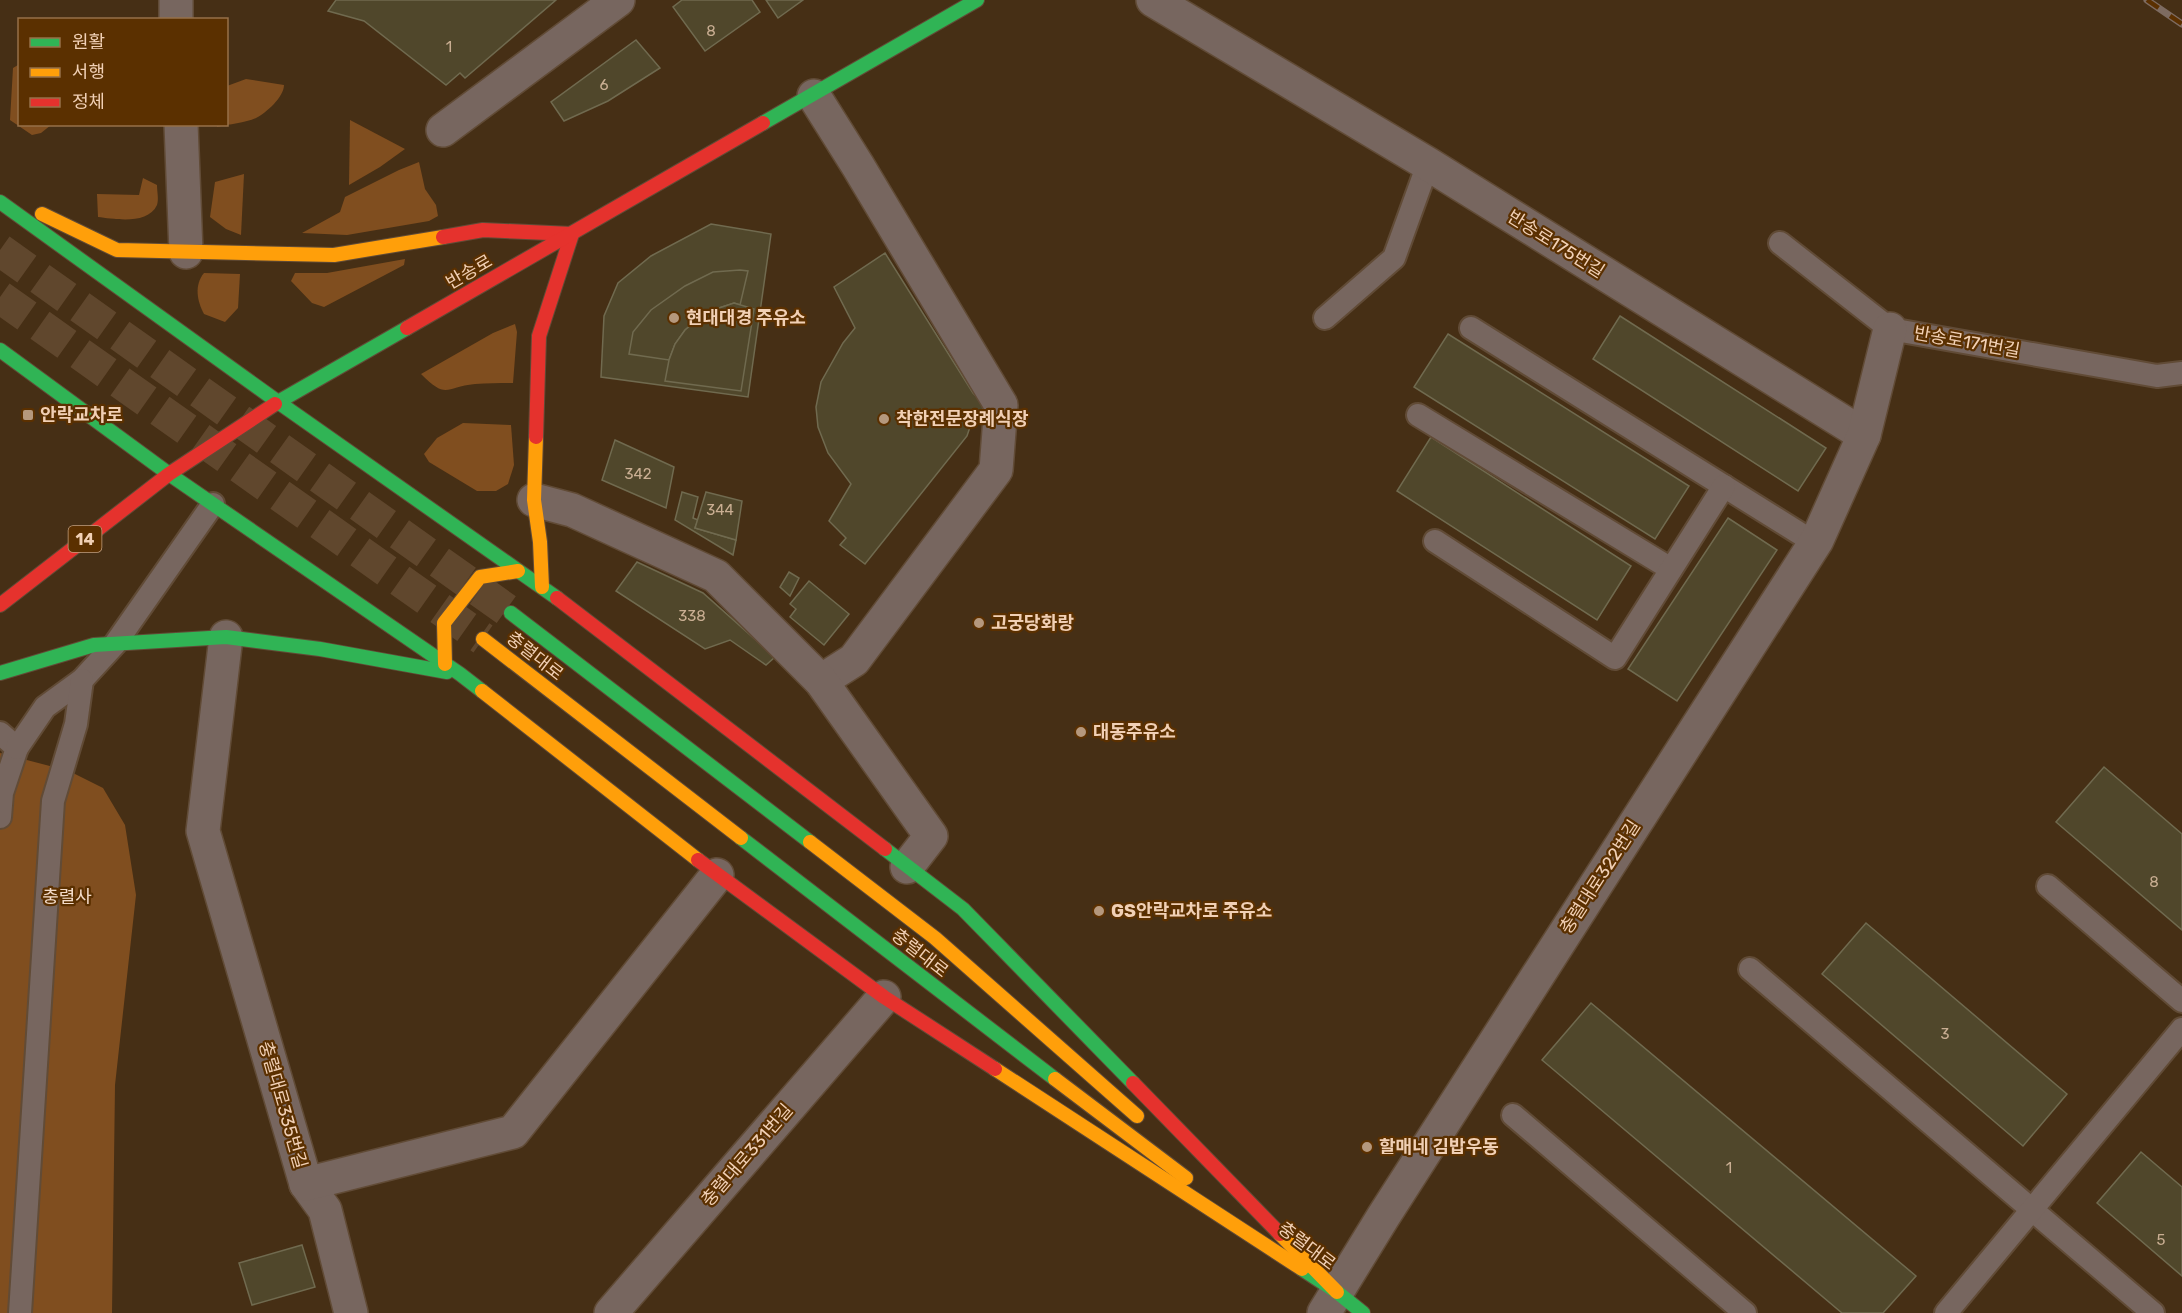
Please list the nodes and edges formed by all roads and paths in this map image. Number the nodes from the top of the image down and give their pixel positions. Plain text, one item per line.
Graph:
1 (176, 0) edge
2 (618, 0) edge
3 (977, 0) edge
4 (1153, 0) edge
5 (176, 18) edge
6 (814, 96) junction
7 (181, 126) edge
8 (443, 130) dead end
9 (1428, 164) junction
10 (0, 194) edge
11 (0, 202) edge
12 (572, 234) junction
13 (1780, 243) dead end
14 (186, 252) junction
15 (1325, 318) dead end
16 (1471, 328) dead end
17 (1890, 329) junction
18 (0, 350) edge
19 (2182, 373) edge
20 (278, 402) junction
21 (1418, 414) dead end
22 (1864, 435) junction
23 (169, 474) junction
24 (1724, 486) junction
25 (534, 500) junction
26 (213, 504) junction
27 (1435, 541) dead end
28 (1815, 543) junction
29 (1671, 569) junction
30 (518, 571) junction
31 (542, 587) junction
32 (0, 605) edge
33 (511, 613) tunnel mouth
34 (226, 637) junction
35 (483, 639) tunnel mouth
36 (115, 644) junction
37 (445, 664) junction
38 (0, 673) edge
39 (460, 674) junction
40 (82, 680) junction
41 (821, 681) junction
42 (0, 733) edge
43 (17, 748) junction
44 (0, 817) edge
45 (907, 867) junction
46 (717, 875) junction
47 (2048, 886) dead end
48 (1750, 969) dead end
49 (884, 998) junction
50 (2182, 1001) edge
51 (2182, 1029) edge
52 (1513, 1115) dead end
53 (1149, 1126) dead end
54 (1194, 1166) dead end
55 (306, 1184) junction
56 (2032, 1209) junction
57 (1330, 1302) edge
58 (20, 1313) edge
59 (351, 1313) edge
60 (611, 1313) edge
61 (1363, 1313) edge
62 (1745, 1313) edge
63 (1946, 1313) edge
64 (2153, 1313) edge

1 - 5 street
2 - 8 street
3 - 6 main road, 반송로
4 - 9 street, 반송로175번길
6 - 12 main road, 반송로
6 - 41 street
7 - 14 street
9 - 15 lane
9 - 22 street, 반송로175번길
10 - 14 main road
11 - 20 main road
12 - 14 main road
12 - 20 main road, 반송로
12 - 25 main road
13 - 17 lane, 반송로171번길
16 - 24 lane
17 - 19 lane, 반송로171번길
17 - 22 street
18 - 23 main road
20 - 23 main road, 반송로
20 - 30 main road
21 - 29 lane
22 - 28 street, 충렬대로322번길
23 - 26 main road
23 - 32 main road, 반송로 / 14
24 - 28 lane
24 - 29 lane
25 - 31 main road
25 - 41 street
26 - 36 lane
26 - 37 main road
27 - 29 lane
28 - 57 street, 충렬대로322번길
30 - 31 main road
30 - 37 main road
31 - 45 main road
33 - 53 main road, 충렬대로
34 - 36 main road
34 - 39 main road
34 - 55 street, 충렬대로335번길
35 - 57 main road, 충렬대로
36 - 38 main road
36 - 40 lane
37 - 39 main road
39 - 46 main road
40 - 43 lane
40 - 58 lane
41 - 45 street
42 - 43 lane
43 - 44 lane
45 - 57 main road
46 - 49 main road
46 - 55 street, 충렬대로335번길
47 - 50 lane
48 - 56 lane
49 - 57 main road
49 - 60 street, 충렬대로331번길
51 - 56 lane
52 - 62 lane
54 - 57 main road, 충렬대로
55 - 59 street
56 - 63 lane
56 - 64 lane
57 - 61 main road, 충렬대로

